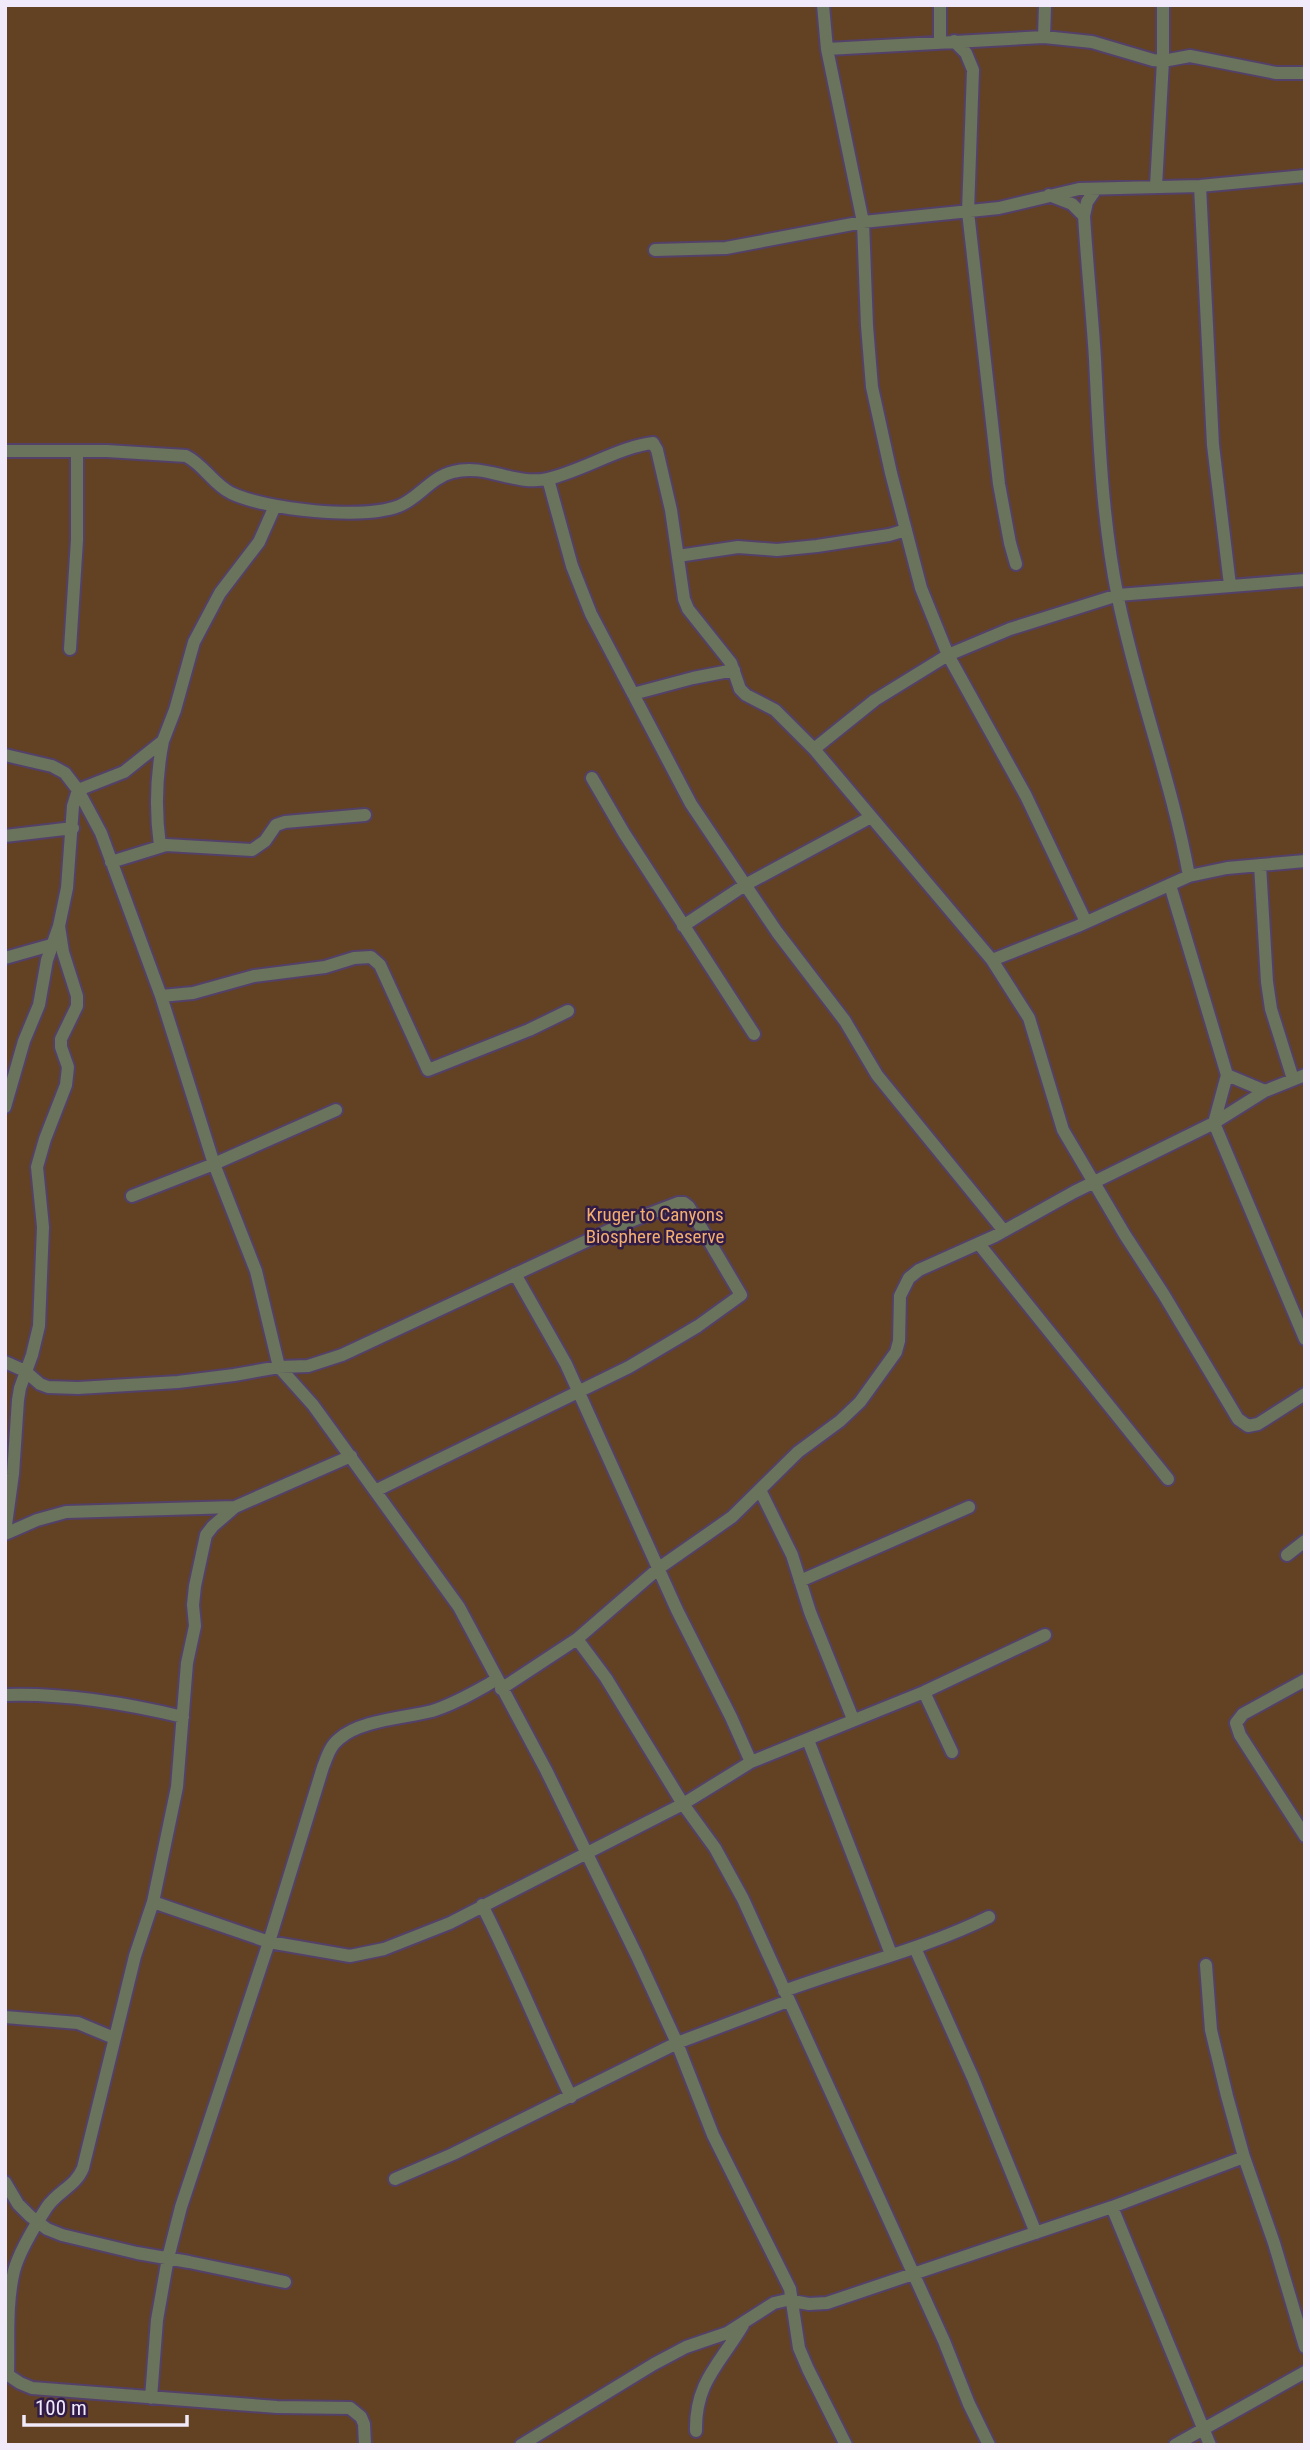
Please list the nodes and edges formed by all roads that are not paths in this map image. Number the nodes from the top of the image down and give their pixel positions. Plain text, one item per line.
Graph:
1 (823, 5) edge
2 (940, 5) edge
3 (1045, 5) edge
4 (1163, 5) edge
5 (1044, 37) junction
6 (954, 41) junction
7 (940, 42) junction
8 (827, 49) junction
9 (1163, 61) junction
10 (1305, 73) edge
11 (1305, 176) edge
12 (1156, 186) junction
13 (1200, 186) junction
14 (1096, 189) junction
15 (1048, 195) junction
16 (968, 212) junction
17 (1084, 216) junction
18 (863, 222) junction
19 (655, 250) dead end
20 (5, 451) edge
21 (77, 451) junction
22 (548, 479) junction
23 (275, 506) junction
24 (906, 530) junction
25 (678, 556) junction
26 (1016, 564) dead end
27 (1305, 580) edge
28 (1230, 585) junction
29 (1118, 595) junction
30 (70, 649) dead end
31 (948, 656) junction
32 (734, 670) junction
33 (633, 694) junction
34 (163, 741) junction
35 (814, 749) junction
36 (5, 755) edge
37 (592, 778) dead end
38 (78, 790) junction
39 (365, 815) dead end
40 (871, 817) junction
41 (73, 828) junction
42 (5, 836) edge
43 (160, 846) junction
44 (1305, 861) edge
45 (111, 862) junction
46 (1259, 865) junction
47 (1189, 876) junction
48 (1170, 884) junction
49 (746, 885) junction
50 (1086, 922) junction
51 (59, 926) junction
52 (683, 926) junction
53 (51, 945) junction
54 (5, 958) edge
55 (992, 960) junction
56 (161, 996) junction
57 (568, 1011) dead end
58 (754, 1034) dead end
59 (10, 1072) edge
60 (1227, 1075) junction
61 (1299, 1077) edge
62 (1265, 1091) junction
63 (5, 1107) edge
64 (336, 1110) dead end
65 (1214, 1124) junction
66 (214, 1164) junction
67 (1094, 1182) junction
68 (132, 1196) dead end
69 (1004, 1231) junction
70 (979, 1244) junction
71 (515, 1274) junction
72 (1305, 1339) edge
73 (5, 1362) edge
74 (279, 1367) junction
75 (25, 1371) junction
76 (577, 1391) junction
77 (1305, 1394) edge
78 (351, 1456) junction
79 (1168, 1479) dead end
80 (377, 1490) junction
81 (760, 1490) junction
82 (235, 1507) junction
83 (969, 1507) dead end
84 (5, 1533) edge
85 (1305, 1541) edge
86 (1287, 1555) dead end
87 (659, 1568) junction
88 (800, 1581) junction
89 (1045, 1635) dead end
90 (577, 1639) junction
91 (1305, 1681) edge
92 (499, 1684) junction
93 (924, 1692) junction
94 (5, 1695) edge
95 (183, 1717) junction
96 (853, 1719) junction
97 (808, 1740) junction
98 (952, 1752) dead end
99 (751, 1762) junction
100 (683, 1804) junction
101 (1305, 1836) edge
102 (587, 1852) junction
103 (153, 1902) junction
104 (482, 1905) junction
105 (989, 1917) dead end
106 (269, 1942) junction
107 (915, 1948) junction
108 (891, 1954) junction
109 (1206, 1965) dead end
110 (786, 1996) junction
111 (5, 2017) edge
112 (114, 2038) junction
113 (677, 2043) junction
114 (571, 2097) junction
115 (1244, 2157) junction
116 (395, 2179) dead end
117 (5, 2182) edge
118 (1112, 2207) junction
119 (38, 2223) junction
120 (1036, 2233) junction
121 (168, 2259) junction
122 (914, 2274) junction
123 (285, 2282) dead end
124 (793, 2301) junction
125 (745, 2322) junction
126 (1305, 2347) edge
127 (1305, 2372) edge
128 (7, 2374) edge
129 (151, 2398) junction
130 (1204, 2429) junction
131 (696, 2431) dead end
132 (365, 2445) edge
133 (521, 2445) edge
134 (846, 2445) edge
135 (989, 2445) edge
136 (1175, 2445) edge
137 (1210, 2445) edge

1 - 8 street
2 - 7 street
3 - 5 street
4 - 9 street
5 - 6 street
5 - 9 street
6 - 7 street
6 - 16 street
7 - 8 street
8 - 18 street
9 - 10 street
9 - 12 street
11 - 13 street
12 - 13 street
12 - 14 street
13 - 28 street
14 - 15 street
14 - 17 street
15 - 16 street
15 - 17 street
16 - 18 street
16 - 26 street
17 - 29 street
18 - 19 street
18 - 24 street
20 - 21 street
21 - 23 street
21 - 30 street
22 - 23 street
22 - 25 street
22 - 33 street
23 - 34 street
24 - 25 street
24 - 31 street
25 - 32 street
27 - 28 street
28 - 29 street
29 - 31 street
29 - 47 street
31 - 35 street
31 - 50 street
32 - 33 street
32 - 35 street
33 - 49 street
34 - 38 street
34 - 43 street
35 - 40 street
36 - 38 street
37 - 52 street
38 - 41 street
38 - 45 street
39 - 43 street
40 - 49 street
40 - 55 street
41 - 42 street
41 - 51 street
43 - 45 street
44 - 46 street
45 - 56 street
46 - 47 street
46 - 61 street
47 - 48 street
48 - 50 street
48 - 60 street
49 - 52 street
49 - 69 street
50 - 55 street
51 - 53 street
51 - 75 street
52 - 58 street
53 - 54 street
53 - 59 street
55 - 67 street
56 - 57 street
56 - 66 street
59 - 63 street
60 - 62 street
60 - 65 street
61 - 62 street
62 - 65 street
64 - 66 street
65 - 67 street
65 - 72 street
66 - 68 street
66 - 74 street
67 - 69 street
67 - 77 street
69 - 70 street
70 - 79 street
70 - 81 street
71 - 74 street
71 - 76 street
71 - 76 street
73 - 75 street
74 - 75 street
74 - 78 street
75 - 84 street
76 - 80 street
76 - 87 street
78 - 80 street
78 - 82 street
80 - 92 street
81 - 87 street
81 - 88 street
82 - 84 street
82 - 95 street
83 - 88 street
85 - 86 street
87 - 90 street
87 - 99 street
88 - 96 street
89 - 93 street
90 - 92 street
90 - 100 street
91 - 101 street
92 - 102 street
92 - 106 street
93 - 96 street
93 - 98 street
94 - 95 street
95 - 103 street
96 - 97 street
97 - 99 street
97 - 108 street
99 - 100 street
100 - 102 street
100 - 110 street
102 - 104 street
102 - 113 street
103 - 106 street
103 - 112 street
104 - 106 street
104 - 114 street
105 - 107 street
106 - 121 street
107 - 108 street
107 - 120 street
108 - 110 street
109 - 115 street
110 - 113 street
110 - 122 street
111 - 112 street
112 - 119 street
113 - 114 street
113 - 124 street
114 - 116 street
115 - 118 street
115 - 126 street
117 - 119 street
118 - 120 street
118 - 130 street
119 - 121 street
119 - 128 street
120 - 122 street
121 - 123 street
121 - 129 street
122 - 124 street
122 - 135 street
124 - 125 street
124 - 134 street
125 - 131 street
125 - 133 street
127 - 130 street
128 - 129 street
129 - 132 street
130 - 136 street
130 - 137 street

